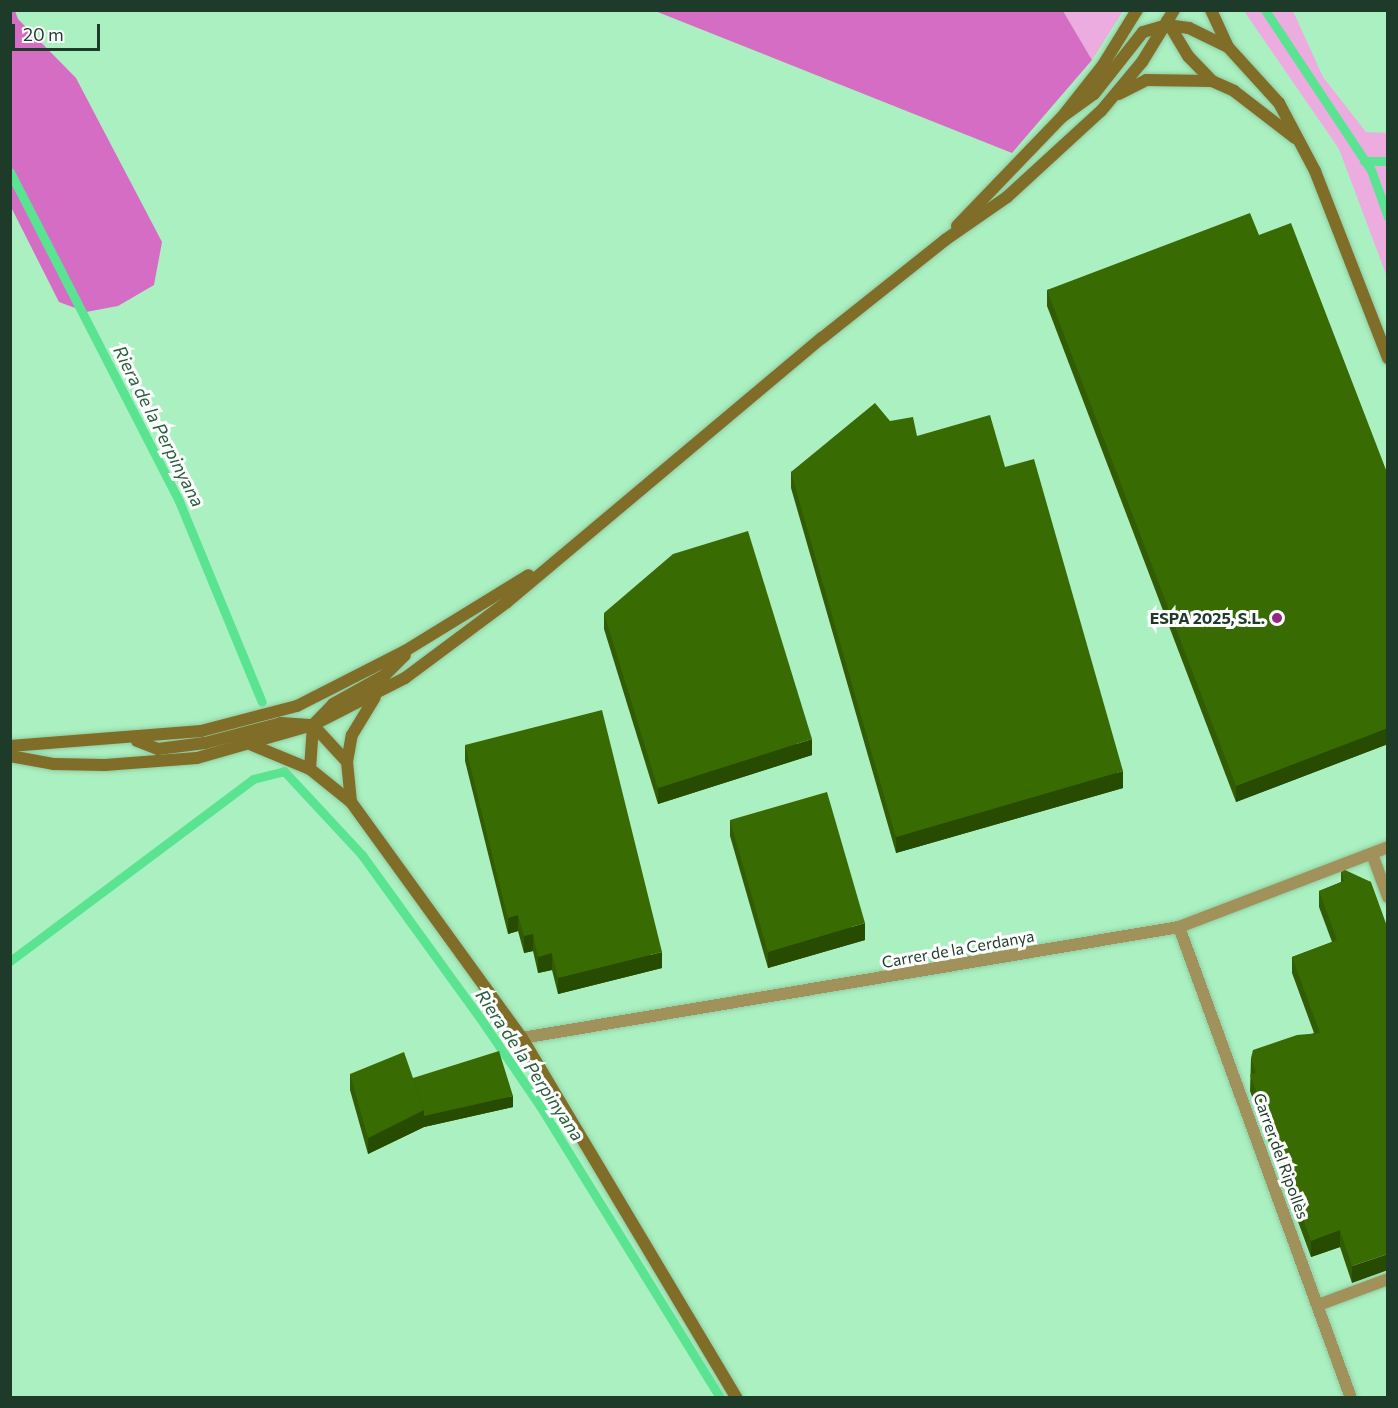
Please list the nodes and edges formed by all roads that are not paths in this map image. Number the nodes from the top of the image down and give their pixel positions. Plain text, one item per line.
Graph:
1 (1137, 10) edge
2 (1167, 10) edge
3 (1174, 10) edge
4 (1211, 10) edge
5 (1167, 25) junction
6 (1228, 47) junction
7 (1212, 81) junction
8 (1113, 97) junction
9 (1062, 117) junction
10 (1298, 140) junction
11 (945, 240) junction
12 (1388, 358) edge
13 (550, 562) junction
14 (415, 645) junction
15 (378, 693) junction
16 (312, 725) junction
17 (133, 739) junction
18 (252, 745) junction
19 (10, 746) edge
20 (10, 756) edge
21 (347, 762) junction
22 (310, 769) junction
23 (351, 802) junction
24 (1388, 847) edge
25 (1372, 854) junction
26 (1388, 897) edge
27 (1179, 927) junction
28 (522, 1038) junction
29 (1388, 1279) edge
30 (1318, 1305) junction
31 (736, 1398) edge
32 (1350, 1398) edge

1 - 9 main road
2 - 5 main road
3 - 5 main road
4 - 6 main road
5 - 6 main road
5 - 7 main road
5 - 8 main road
5 - 9 main road
6 - 10 main road
7 - 8 main road
7 - 10 main road
8 - 11 main road
9 - 11 main road
10 - 12 main road
11 - 13 main road
13 - 14 main road
13 - 15 main road
14 - 16 main road
14 - 17 main road
15 - 16 main road
15 - 21 main road
16 - 17 main road
16 - 18 main road
16 - 21 main road
16 - 22 main road
17 - 19 main road
18 - 20 main road
18 - 22 main road
21 - 23 main road
22 - 23 main road
23 - 28 main road
24 - 25 street, Carrer de la Cerdanya
25 - 26 street
25 - 27 street, Carrer de la Cerdanya
27 - 28 street, Carrer de la Cerdanya
27 - 30 street, Carrer del Ripollès
28 - 31 main road
29 - 30 street
30 - 32 street, Carrer del Ripollès

